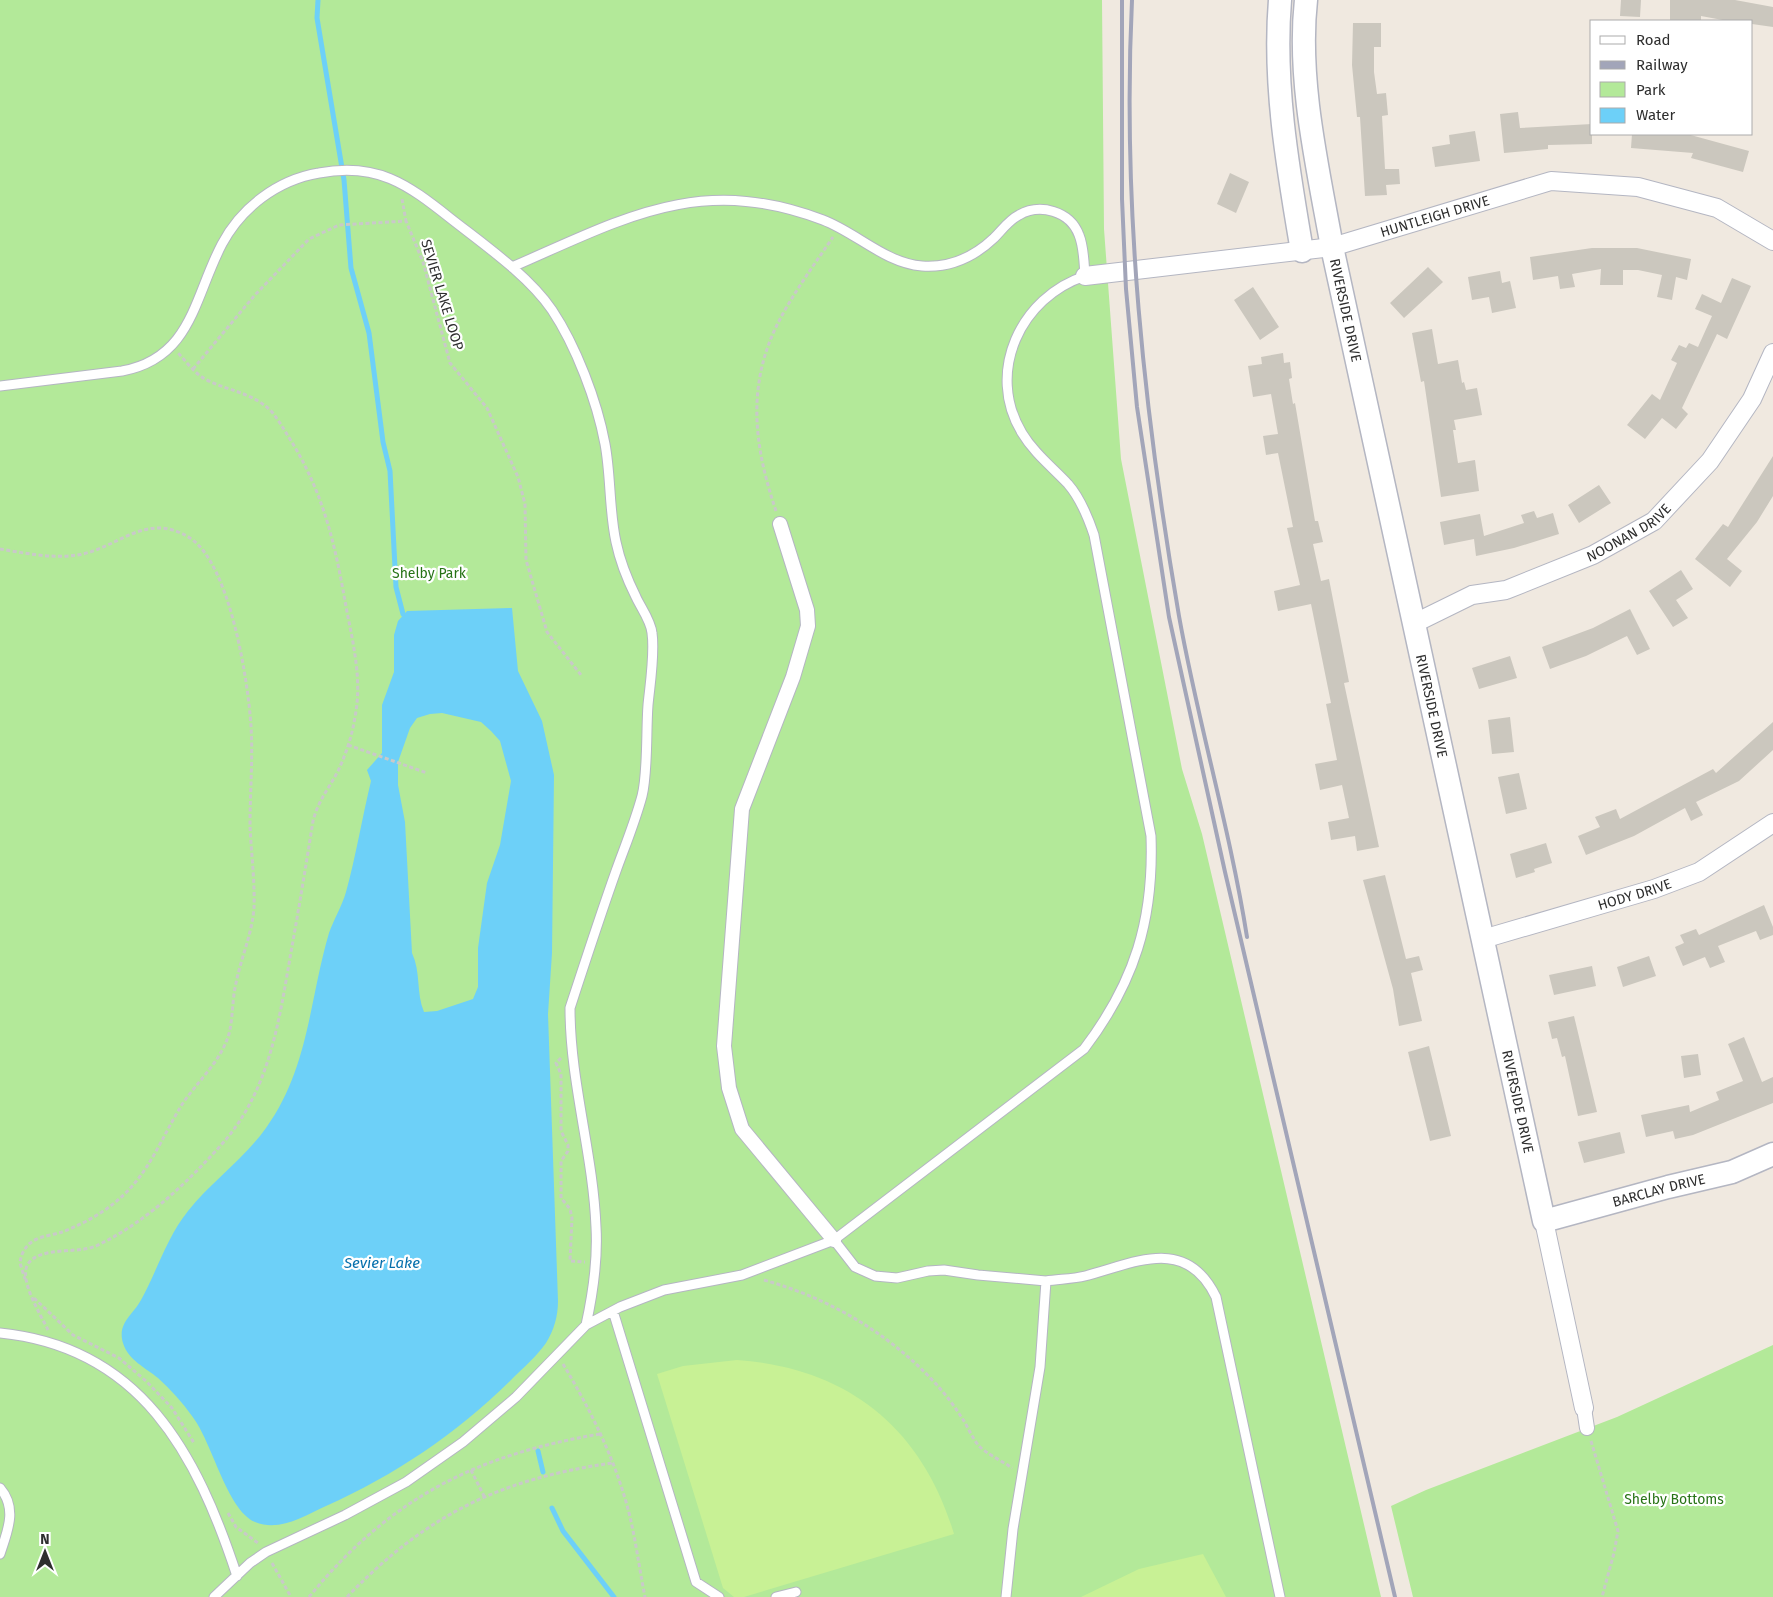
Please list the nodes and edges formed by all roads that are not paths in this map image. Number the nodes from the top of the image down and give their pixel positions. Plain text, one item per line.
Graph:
1 (1280, 0) edge
2 (1306, 0) edge
3 (1773, 240) edge
4 (1332, 248) junction
5 (1302, 251) junction
6 (512, 268) junction
7 (1086, 276) junction
8 (1773, 353) edge
9 (0, 386) edge
10 (780, 524) road end
11 (1413, 624) junction
12 (1773, 823) edge
13 (1483, 939) junction
14 (1773, 1154) edge
15 (1544, 1221) junction
16 (834, 1240) junction
17 (1046, 1281) junction
18 (613, 1311) junction
19 (586, 1326) junction
20 (0, 1333) edge
21 (1584, 1408) joint
22 (1587, 1428) road end
23 (0, 1488) edge
24 (0, 1554) edge
25 (237, 1576) junction
26 (796, 1592) dead end
27 (214, 1597) edge
28 (719, 1597) edge
29 (776, 1597) edge
30 (1006, 1597) edge
31 (1280, 1597) edge

1 - 5 street
2 - 4 street, RIVERSIDE DRIVE
3 - 4 street, HUNTLEIGH DRIVE
4 - 5 street, HUNTLEIGH DRIVE
4 - 11 street, RIVERSIDE DRIVE
5 - 7 street, HUNTLEIGH DRIVE
6 - 7 lane
6 - 9 lane
6 - 19 lane
7 - 16 lane
8 - 11 street, NOONAN DRIVE
10 - 16 street
11 - 13 street, RIVERSIDE DRIVE
12 - 13 street, HODY DRIVE
13 - 15 street, RIVERSIDE DRIVE
14 - 15 street, BARCLAY DRIVE
15 - 21 street, RIVERSIDE DRIVE
16 - 17 lane
16 - 18 lane
17 - 30 lane
17 - 31 lane
18 - 19 lane
18 - 28 lane
19 - 25 lane
20 - 25 lane
21 - 22 street
23 - 24 lane
25 - 27 lane
26 - 29 lane

